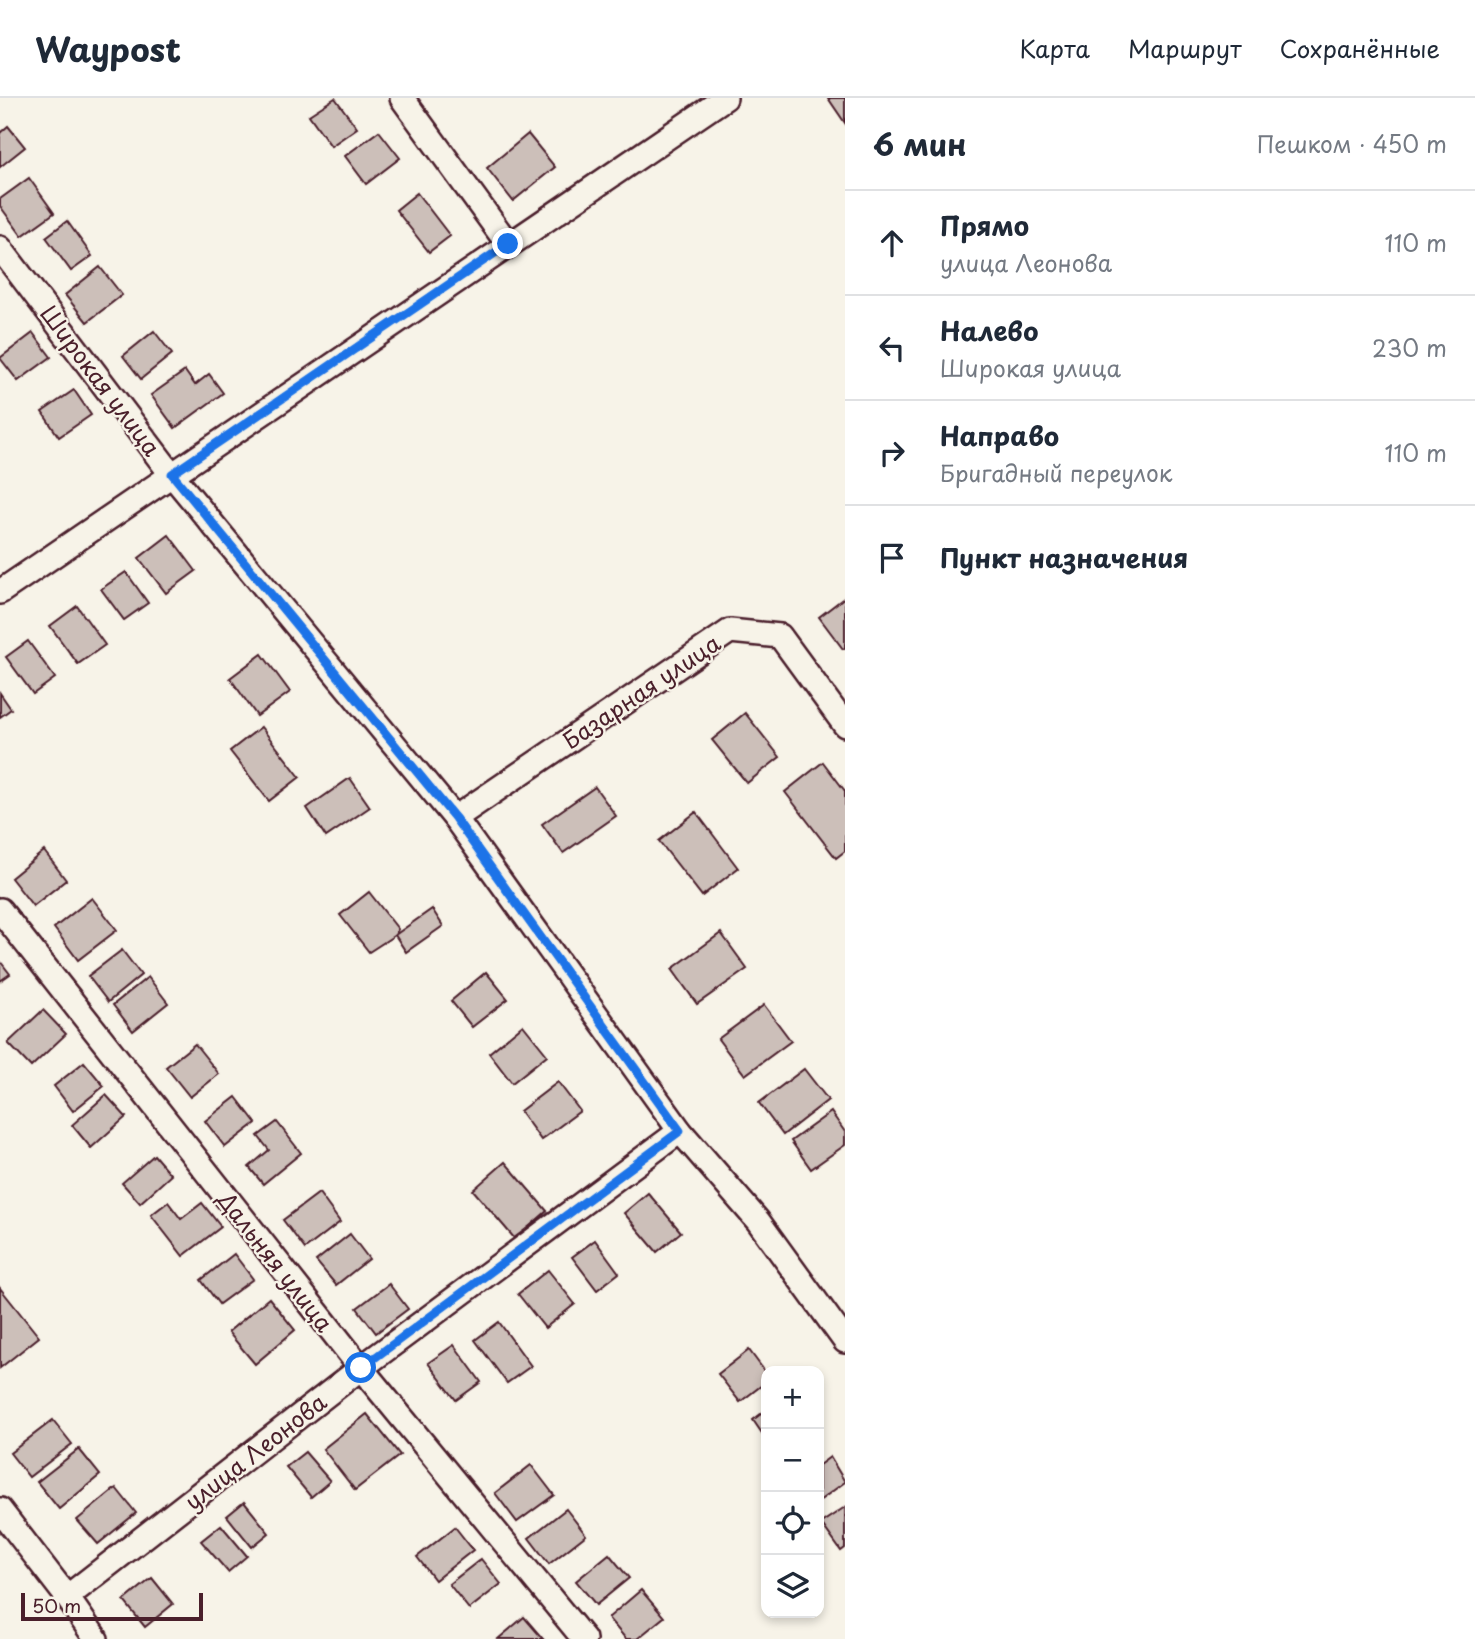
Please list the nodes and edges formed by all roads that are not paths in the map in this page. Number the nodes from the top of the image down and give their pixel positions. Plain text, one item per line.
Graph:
1 (402, 98) edge
2 (725, 98) edge
3 (508, 244) junction
4 (0, 247) edge
5 (172, 474) junction
6 (0, 592) edge
7 (845, 725) edge
8 (455, 818) junction
9 (0, 910) edge
10 (680, 1131) junction
11 (845, 1341) edge
12 (361, 1368) junction
13 (0, 1510) edge
14 (67, 1597) junction
15 (84, 1635) edge
16 (584, 1639) edge

1 - 3 street
2 - 3 street
3 - 5 street
4 - 5 street, Широкая улица
5 - 6 street
5 - 8 street, Широкая улица
7 - 8 street, Базарная улица
8 - 10 street, Широкая улица
9 - 12 street, Дальняя улица
10 - 11 street, Широкая улица
10 - 12 street, улица Леонова
12 - 14 street, улица Леонова
12 - 16 street, Дальняя улица
13 - 14 street
14 - 15 street

